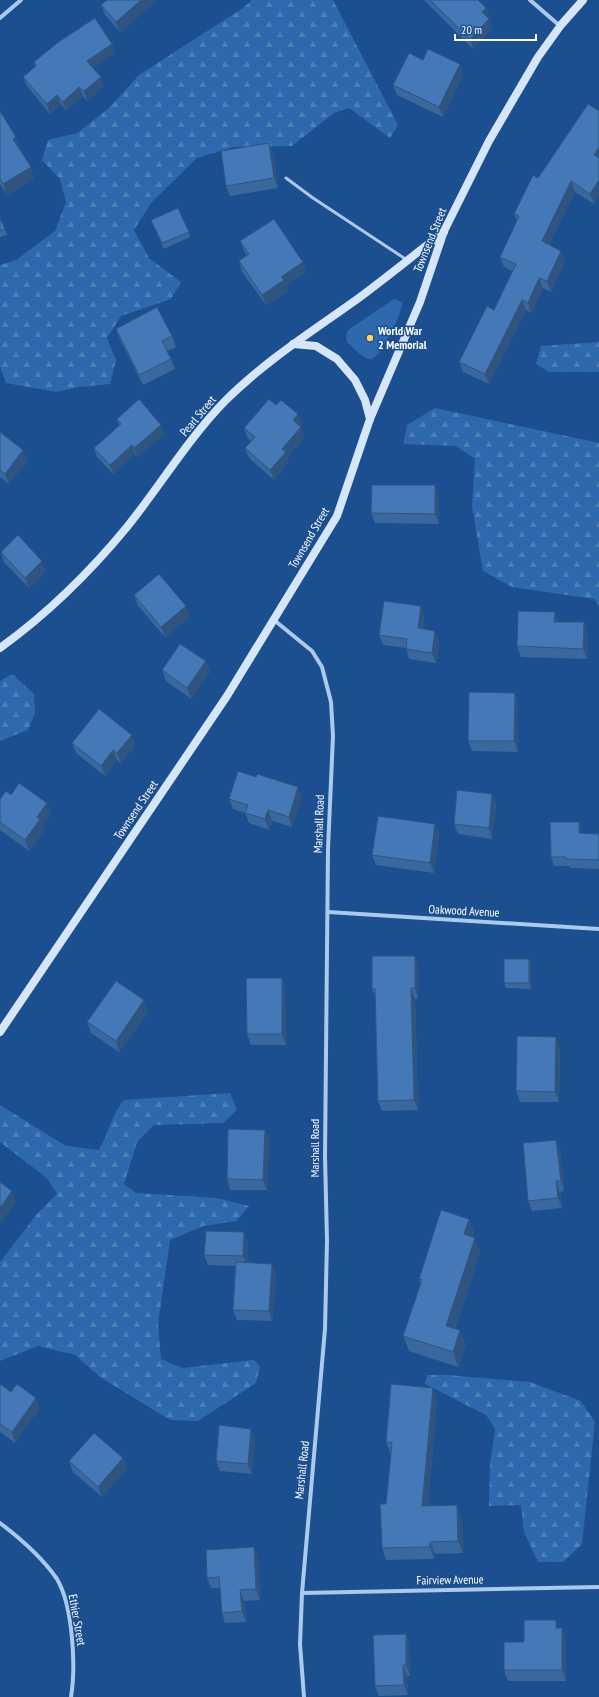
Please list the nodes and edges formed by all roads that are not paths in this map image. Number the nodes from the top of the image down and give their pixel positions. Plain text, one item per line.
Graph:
1 (21, 0) edge
2 (530, 0) edge
3 (583, 0) edge
4 (0, 18) edge
5 (560, 26) junction
6 (286, 178) dead end
7 (444, 232) junction
8 (407, 260) junction
9 (293, 344) junction
10 (370, 419) junction
11 (274, 620) junction
12 (0, 648) edge
13 (328, 912) junction
14 (599, 929) edge
15 (0, 1032) edge
16 (0, 1523) edge
17 (599, 1587) edge
18 (302, 1593) junction
19 (71, 1697) edge
20 (304, 1697) edge

1 - 4 street
2 - 5 street
3 - 5 street, Townsend Street
5 - 7 street, Townsend Street
6 - 8 lane
7 - 8 street, Pearl Street
7 - 10 street, Townsend Street
8 - 9 street, Pearl Street
9 - 10 street
9 - 12 street, Pearl Street
10 - 11 street, Townsend Street
11 - 13 street, Marshall Road
11 - 15 street, Townsend Street
13 - 14 street, Oakwood Avenue
13 - 18 street, Marshall Road
16 - 19 street, Ethier Street
17 - 18 street, Fairview Avenue
18 - 20 street, Marshall Road

